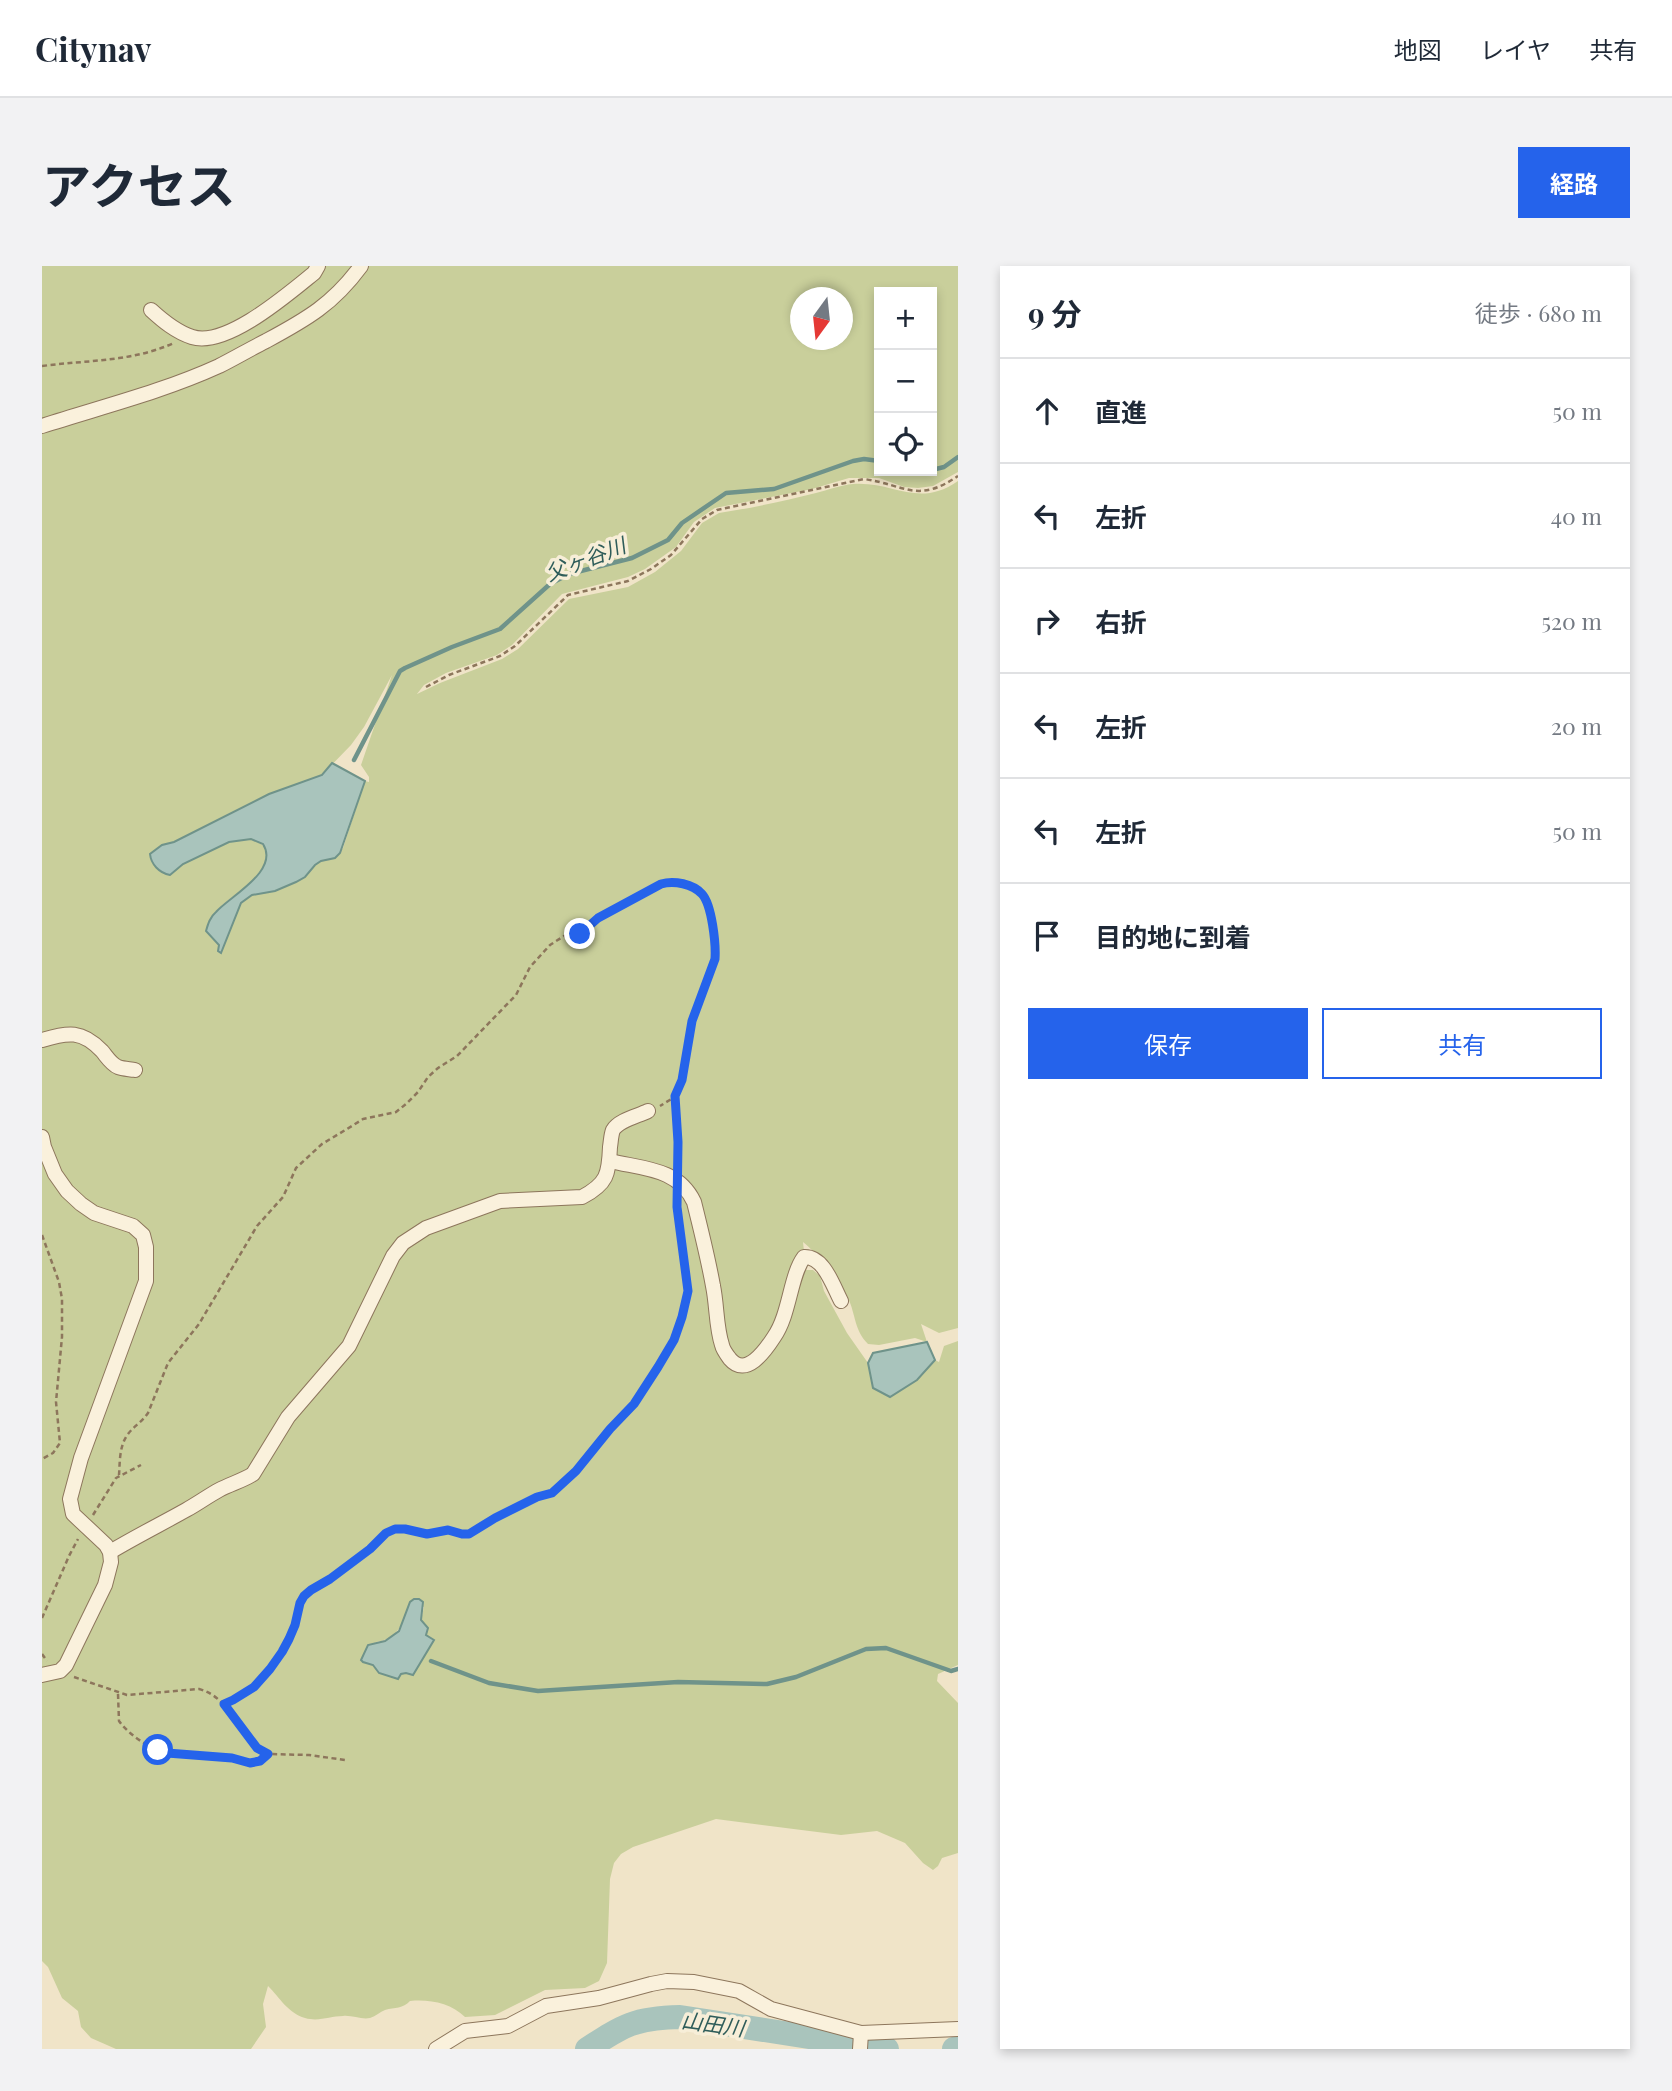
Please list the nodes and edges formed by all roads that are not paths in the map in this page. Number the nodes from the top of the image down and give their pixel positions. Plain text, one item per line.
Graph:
1 (318, 266) edge
2 (361, 266) edge
3 (150, 310) dead end
4 (42, 426) edge
5 (42, 1040) edge
6 (135, 1070) dead end
7 (648, 1111) road end
8 (42, 1137) edge
9 (610, 1161) junction
10 (841, 1301) dead end
11 (110, 1552) junction
12 (42, 1675) edge
13 (958, 2029) edge
14 (860, 2041) edge
15 (436, 2049) edge

1 - 3 street
2 - 4 street
5 - 6 street
7 - 9 street
8 - 11 street
9 - 10 street
9 - 11 street
11 - 12 street
13 - 14 street
14 - 15 street

